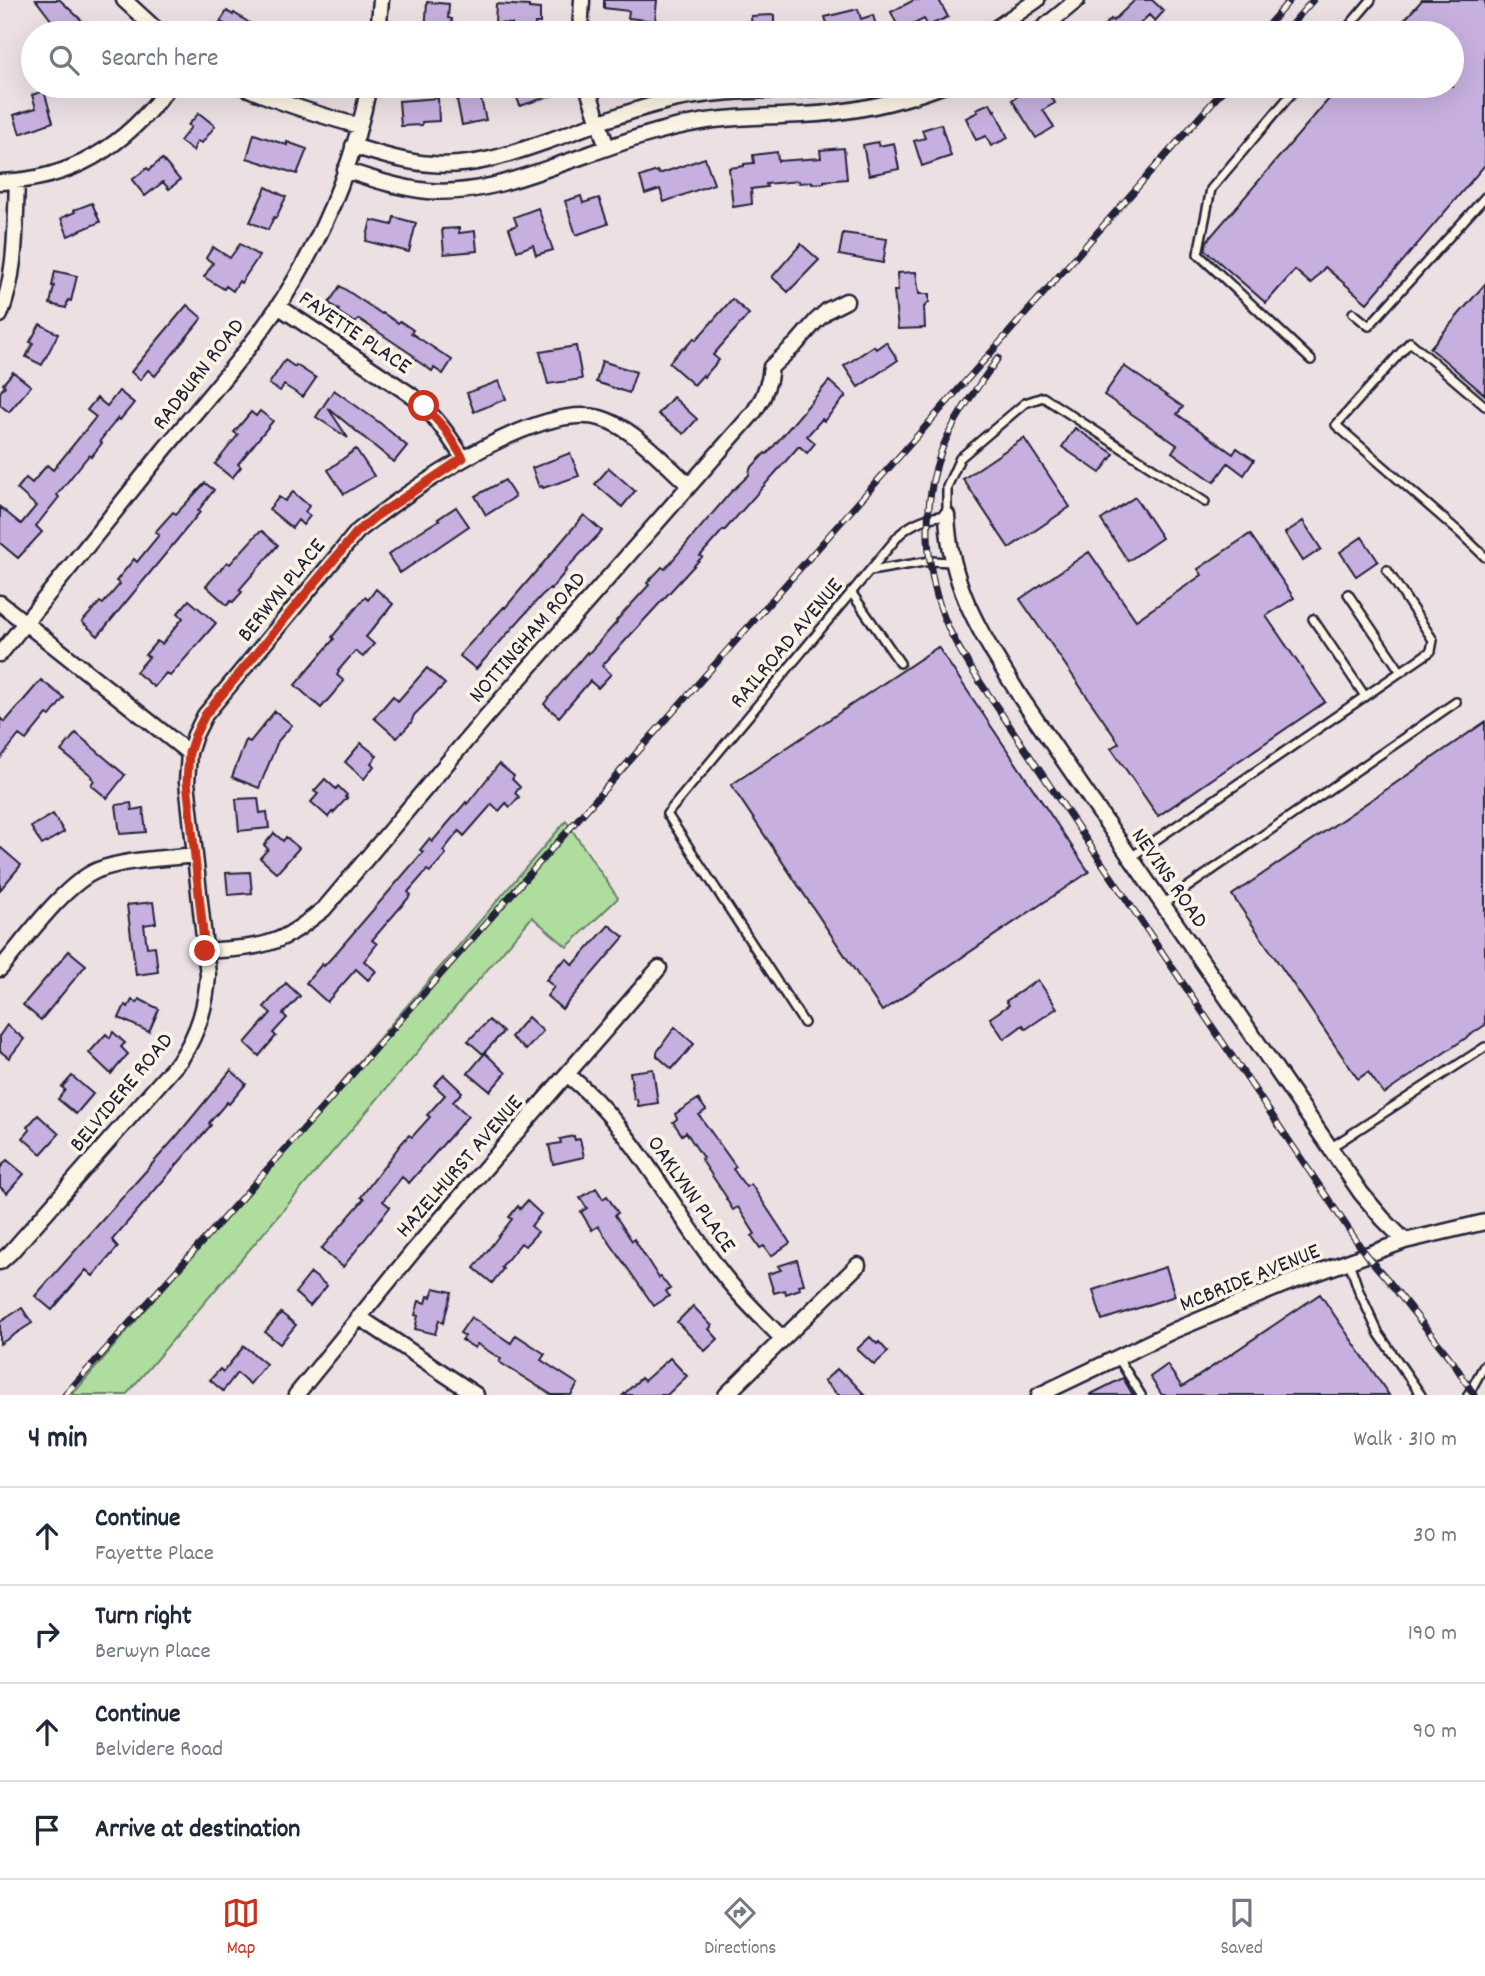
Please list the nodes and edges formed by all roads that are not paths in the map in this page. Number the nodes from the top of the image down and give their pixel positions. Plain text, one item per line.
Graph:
1 (124, 0) edge
2 (381, 0) edge
3 (582, 0) edge
4 (1037, 0) edge
5 (1077, 0) edge
6 (1371, 0) edge
7 (147, 21) edge
8 (379, 21) edge
9 (581, 21) edge
10 (1006, 21) edge
11 (1052, 21) edge
12 (1353, 21) edge
13 (161, 98) edge
14 (269, 98) edge
15 (366, 98) edge
16 (591, 98) edge
17 (687, 98) edge
18 (906, 98) edge
19 (1288, 98) edge
20 (599, 123) junction
21 (359, 126) junction
22 (353, 146) junction
23 (607, 148) junction
24 (345, 170) junction
25 (17, 181) junction
26 (0, 182) edge
27 (1485, 197) edge
28 (846, 302) dead end
29 (278, 306) junction
30 (1353, 313) dead end
31 (0, 315) edge
32 (1311, 359) dead end
33 (1485, 406) edge
34 (463, 458) junction
35 (689, 485) junction
36 (1205, 502) dead end
37 (947, 515) junction
38 (1485, 557) edge
39 (952, 562) junction
40 (1387, 570) dead end
41 (869, 571) junction
42 (851, 592) junction
43 (1348, 594) dead end
44 (0, 603) edge
45 (1313, 619) dead end
46 (25, 624) junction
47 (0, 654) edge
48 (900, 663) dead end
49 (1401, 672) junction
50 (1365, 696) junction
51 (1456, 702) dead end
52 (189, 753) junction
53 (194, 855) junction
54 (1130, 857) junction
55 (1163, 904) junction
56 (205, 951) junction
57 (659, 968) dead end
58 (0, 969) edge
59 (804, 1023) dead end
60 (1485, 1047) edge
61 (567, 1074) junction
62 (1330, 1148) junction
63 (1485, 1222) edge
64 (1405, 1241) junction
65 (1349, 1261) junction
66 (0, 1262) edge
67 (858, 1265) dead end
68 (359, 1317) junction
69 (783, 1339) junction
70 (1118, 1357) junction
71 (1485, 1364) edge
72 (296, 1395) edge
73 (476, 1395) edge
74 (726, 1395) edge
75 (1039, 1395) edge
76 (1141, 1395) edge
77 (1421, 1395) edge
78 (1468, 1395) edge

1 - 7 street
2 - 8 street
3 - 9 street
4 - 10 street
5 - 11 street
6 - 12 lane
13 - 25 street
14 - 21 street
15 - 21 street, RADBURN ROAD
16 - 20 street
17 - 20 street
18 - 23 street
19 - 32 lane
20 - 22 street
20 - 23 street
21 - 22 street, RADBURN ROAD
22 - 24 street, RADBURN ROAD
23 - 24 street
24 - 29 street, RADBURN ROAD
25 - 26 street
25 - 31 street
27 - 30 lane
28 - 35 street, NOTTINGHAM ROAD
29 - 34 street, FAYETTE PLACE
29 - 46 street, RADBURN ROAD
33 - 38 lane
34 - 35 street, BERWYN PLACE
34 - 52 street, BERWYN PLACE
35 - 56 street, NOTTINGHAM ROAD
36 - 37 lane
37 - 39 street, NEVINS ROAD
37 - 41 lane, RAILROAD AVENUE
39 - 41 lane
39 - 54 street, NEVINS ROAD
40 - 49 lane
41 - 42 lane, RAILROAD AVENUE
42 - 48 lane
42 - 59 lane, RAILROAD AVENUE
43 - 49 lane
44 - 46 street
45 - 50 lane
46 - 47 street, RADBURN ROAD
46 - 52 street
49 - 50 lane
50 - 54 lane
51 - 55 lane
52 - 53 street, BELVIDERE ROAD
53 - 56 street, BELVIDERE ROAD
53 - 58 street
54 - 55 street, NEVINS ROAD
55 - 62 street, NEVINS ROAD
56 - 66 street, BELVIDERE ROAD
57 - 61 street, HAZELHURST AVENUE
60 - 62 lane
61 - 68 street, HAZELHURST AVENUE
61 - 69 street, OAKLYNN PLACE
62 - 64 street, NEVINS ROAD
63 - 64 street, MCBRIDE AVENUE
64 - 65 street, MCBRIDE AVENUE
65 - 70 street, MCBRIDE AVENUE
65 - 77 lane
67 - 69 street
68 - 72 street, HAZELHURST AVENUE
68 - 73 street
69 - 74 street
70 - 75 street, MCBRIDE AVENUE
70 - 76 lane
71 - 78 lane

